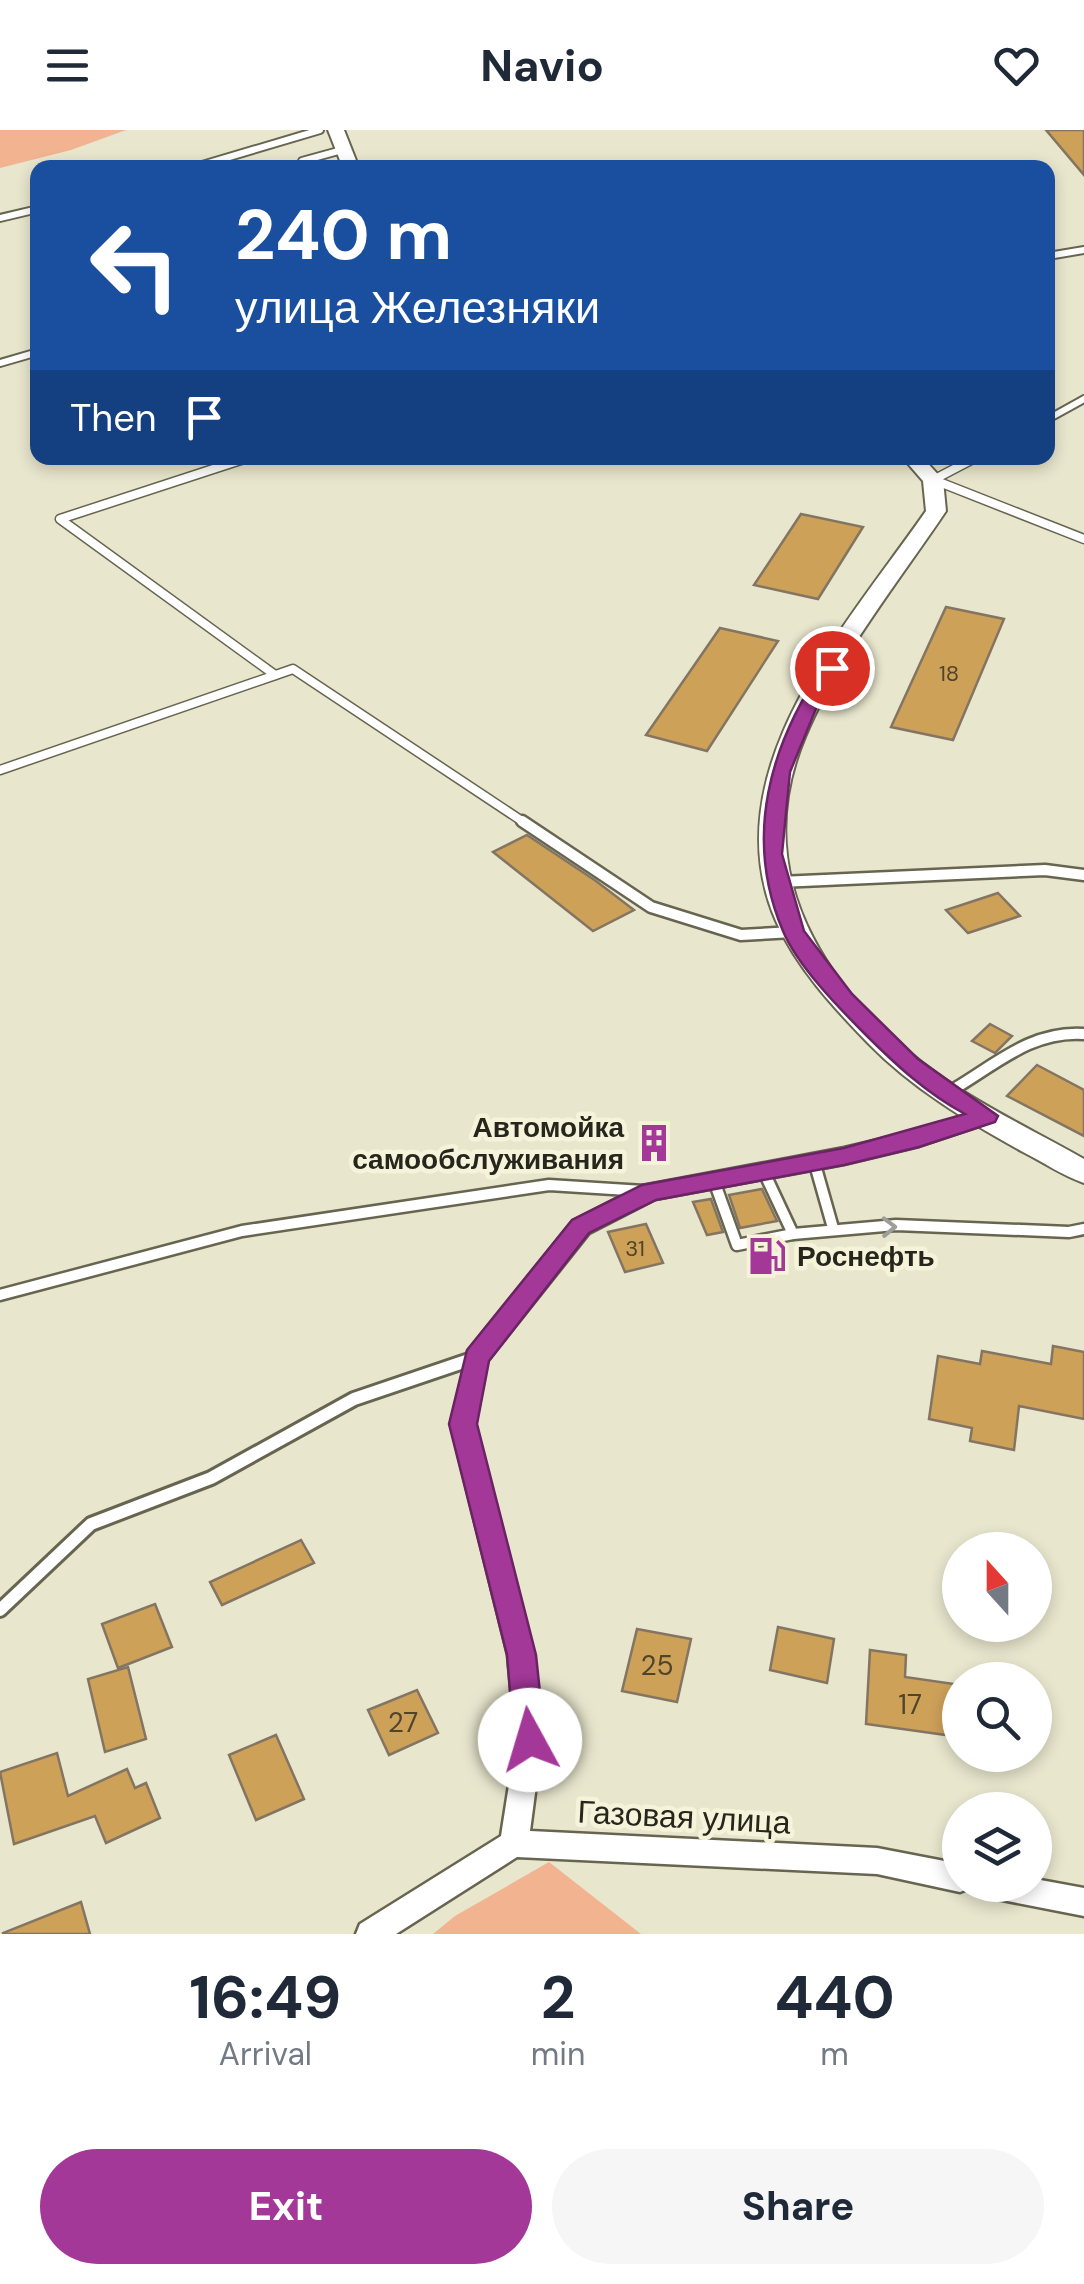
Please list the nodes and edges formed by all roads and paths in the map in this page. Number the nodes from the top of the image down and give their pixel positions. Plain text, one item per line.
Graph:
1 (320, 130) edge
2 (336, 130) edge
3 (342, 150) junction
4 (219, 160) edge
5 (306, 160) edge
6 (347, 160) edge
7 (30, 211) edge
8 (0, 218) edge
9 (1084, 250) edge
10 (1055, 255) edge
11 (30, 354) edge
12 (0, 363) edge
13 (1084, 399) edge
14 (1055, 414) edge
15 (226, 465) edge
16 (919, 465) edge
17 (962, 465) edge
18 (933, 480) junction
19 (1084, 539) edge
20 (275, 675) junction
21 (0, 770) edge
22 (1084, 875) edge
23 (779, 882) junction
24 (794, 932) junction
25 (1084, 1034) edge
26 (946, 1093) junction
27 (986, 1116) junction
28 (814, 1161) junction
29 (763, 1170) junction
30 (1084, 1172) edge
31 (713, 1178) junction
32 (650, 1192) junction
33 (833, 1228) junction
34 (1084, 1229) edge
35 (793, 1234) junction
36 (0, 1295) edge
37 (476, 1358) junction
38 (0, 1610) edge
39 (514, 1844) junction
40 (942, 1874) edge
41 (1052, 1896) edge
42 (1084, 1902) edge
43 (370, 1934) edge

1 - 4 lane
2 - 3 street
3 - 5 lane
3 - 6 street
7 - 8 lane
9 - 10 lane
11 - 12 lane
13 - 14 lane
15 - 20 lane
16 - 18 street
17 - 18 lane
18 - 19 lane
18 - 23 street
20 - 21 lane
20 - 24 lane
22 - 23 lane
23 - 24 street
24 - 26 street
25 - 26 lane
26 - 27 street
27 - 28 street
27 - 30 street
28 - 29 street
28 - 33 lane
29 - 31 street
29 - 35 lane
31 - 32 street
31 - 35 lane
32 - 36 lane
32 - 37 street
33 -> 34 lane
33 - 35 lane
37 - 38 lane
37 - 39 street
39 - 40 street, Газовая улица
39 - 43 street
41 - 42 street

